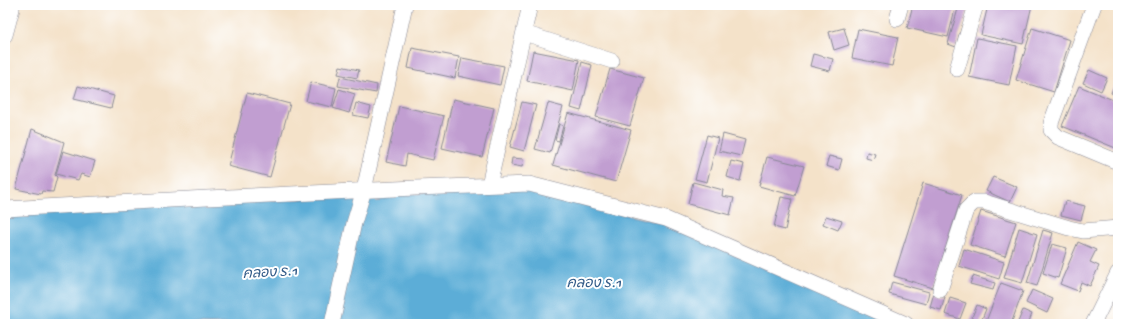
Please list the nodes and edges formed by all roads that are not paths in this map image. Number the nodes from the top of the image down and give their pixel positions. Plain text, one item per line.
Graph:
1 (12, 5) edge
2 (405, 5) edge
3 (530, 5) edge
4 (976, 5) edge
5 (1094, 5) edge
6 (524, 33) junction
7 (5, 35) edge
8 (612, 62) dead end
9 (957, 69) dead end
10 (1118, 162) edge
11 (489, 185) junction
12 (364, 190) junction
13 (5, 209) edge
14 (1118, 228) edge
15 (1118, 273) edge
16 (940, 290) dead end
17 (332, 324) edge
18 (906, 324) edge
19 (1093, 324) edge

1 - 7 street
2 - 12 street
3 - 6 street
4 - 9 street
5 - 10 street
6 - 8 street
6 - 11 street
11 - 12 street
11 - 18 street
12 - 13 street
12 - 17 street
14 - 16 street
15 - 19 street

